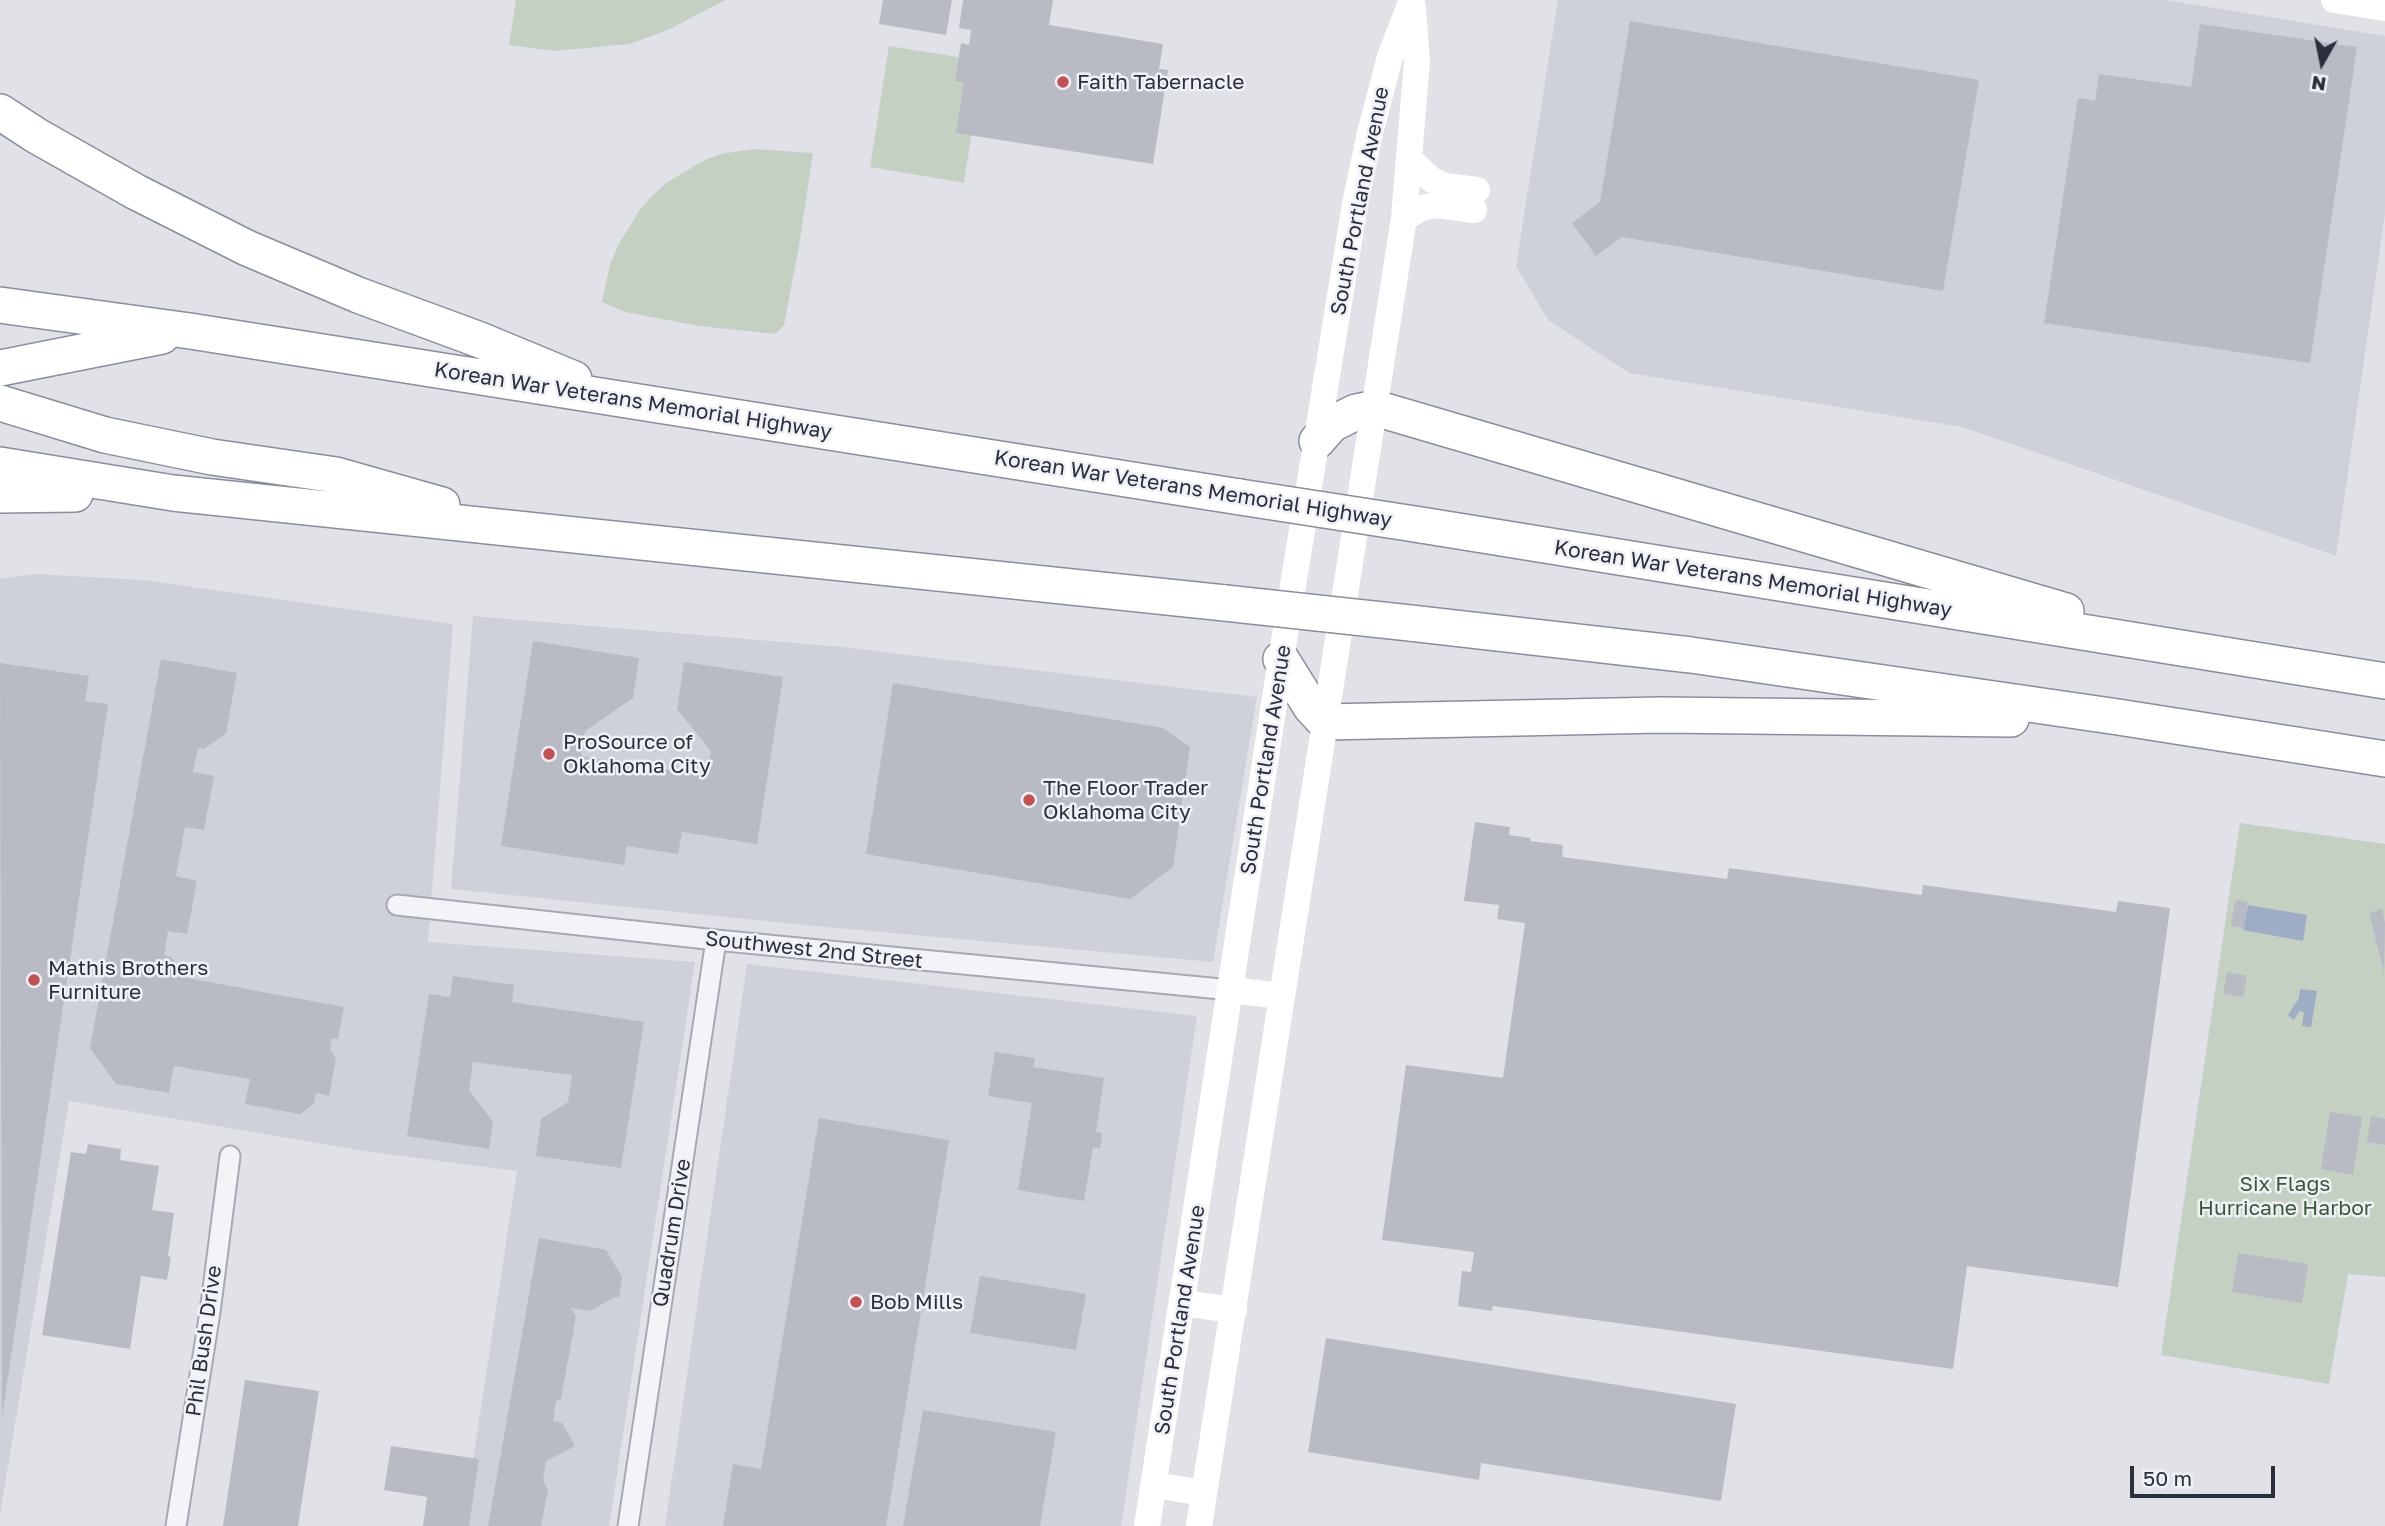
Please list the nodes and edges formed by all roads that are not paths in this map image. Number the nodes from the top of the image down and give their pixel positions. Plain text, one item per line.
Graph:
1 (1412, 0) edge
2 (2334, 0) edge
3 (2385, 8) edge
4 (0, 112) edge
5 (1410, 160) junction
6 (1404, 218) junction
7 (0, 305) edge
8 (190, 331) junction
9 (0, 368) edge
10 (626, 400) junction
11 (0, 403) edge
12 (1375, 408) junction
13 (1317, 441) junction
14 (0, 465) edge
15 (173, 493) junction
16 (0, 495) edge
17 (540, 532) junction
18 (2221, 655) junction
19 (1281, 659) junction
20 (2385, 681) edge
21 (2119, 717) junction
22 (1325, 722) junction
23 (2385, 759) edge
24 (397, 905) dead end
25 (716, 940) junction
26 (1231, 990) junction
27 (1282, 996) junction
28 (230, 1156) dead end
29 (1182, 1303) junction
30 (1234, 1310) junction
31 (1154, 1485) junction
32 (1204, 1493) junction
33 (176, 1526) edge
34 (628, 1526) edge
35 (1147, 1526) edge
36 (1199, 1526) edge

1 - 5 main road, South Portland Avenue
1 - 13 main road, South Portland Avenue
2 - 3 main road
4 - 10 highway
5 - 6 main road, South Portland Avenue
5 - 6 main road
6 - 12 main road, South Portland Avenue
7 - 8 highway, Korean War Veterans Memorial Highway
8 - 9 highway
8 - 10 highway, Korean War Veterans Memorial Highway
10 - 18 highway, Korean War Veterans Memorial Highway, bridge
11 - 17 highway
12 - 13 highway
12 - 18 highway
12 - 22 main road, South Portland Avenue
13 - 19 main road, South Portland Avenue
14 - 15 highway
15 - 16 highway
15 - 17 highway
17 - 21 highway, bridge
18 - 20 highway, Korean War Veterans Memorial Highway
19 - 22 highway
19 - 26 main road, South Portland Avenue
21 - 22 highway
21 - 23 highway
22 - 27 main road, South Portland Avenue
24 - 25 street, Southwest 2nd Street
25 - 26 street, Southwest 2nd Street
25 - 34 street, Quadrum Drive
26 - 27 main road
26 - 29 main road, South Portland Avenue
27 - 30 main road, South Portland Avenue
28 - 33 street, Phil Bush Drive
29 - 30 main road
29 - 31 main road, South Portland Avenue
30 - 32 main road, South Portland Avenue
31 - 32 main road
31 - 35 main road, South Portland Avenue
32 - 36 main road, South Portland Avenue

